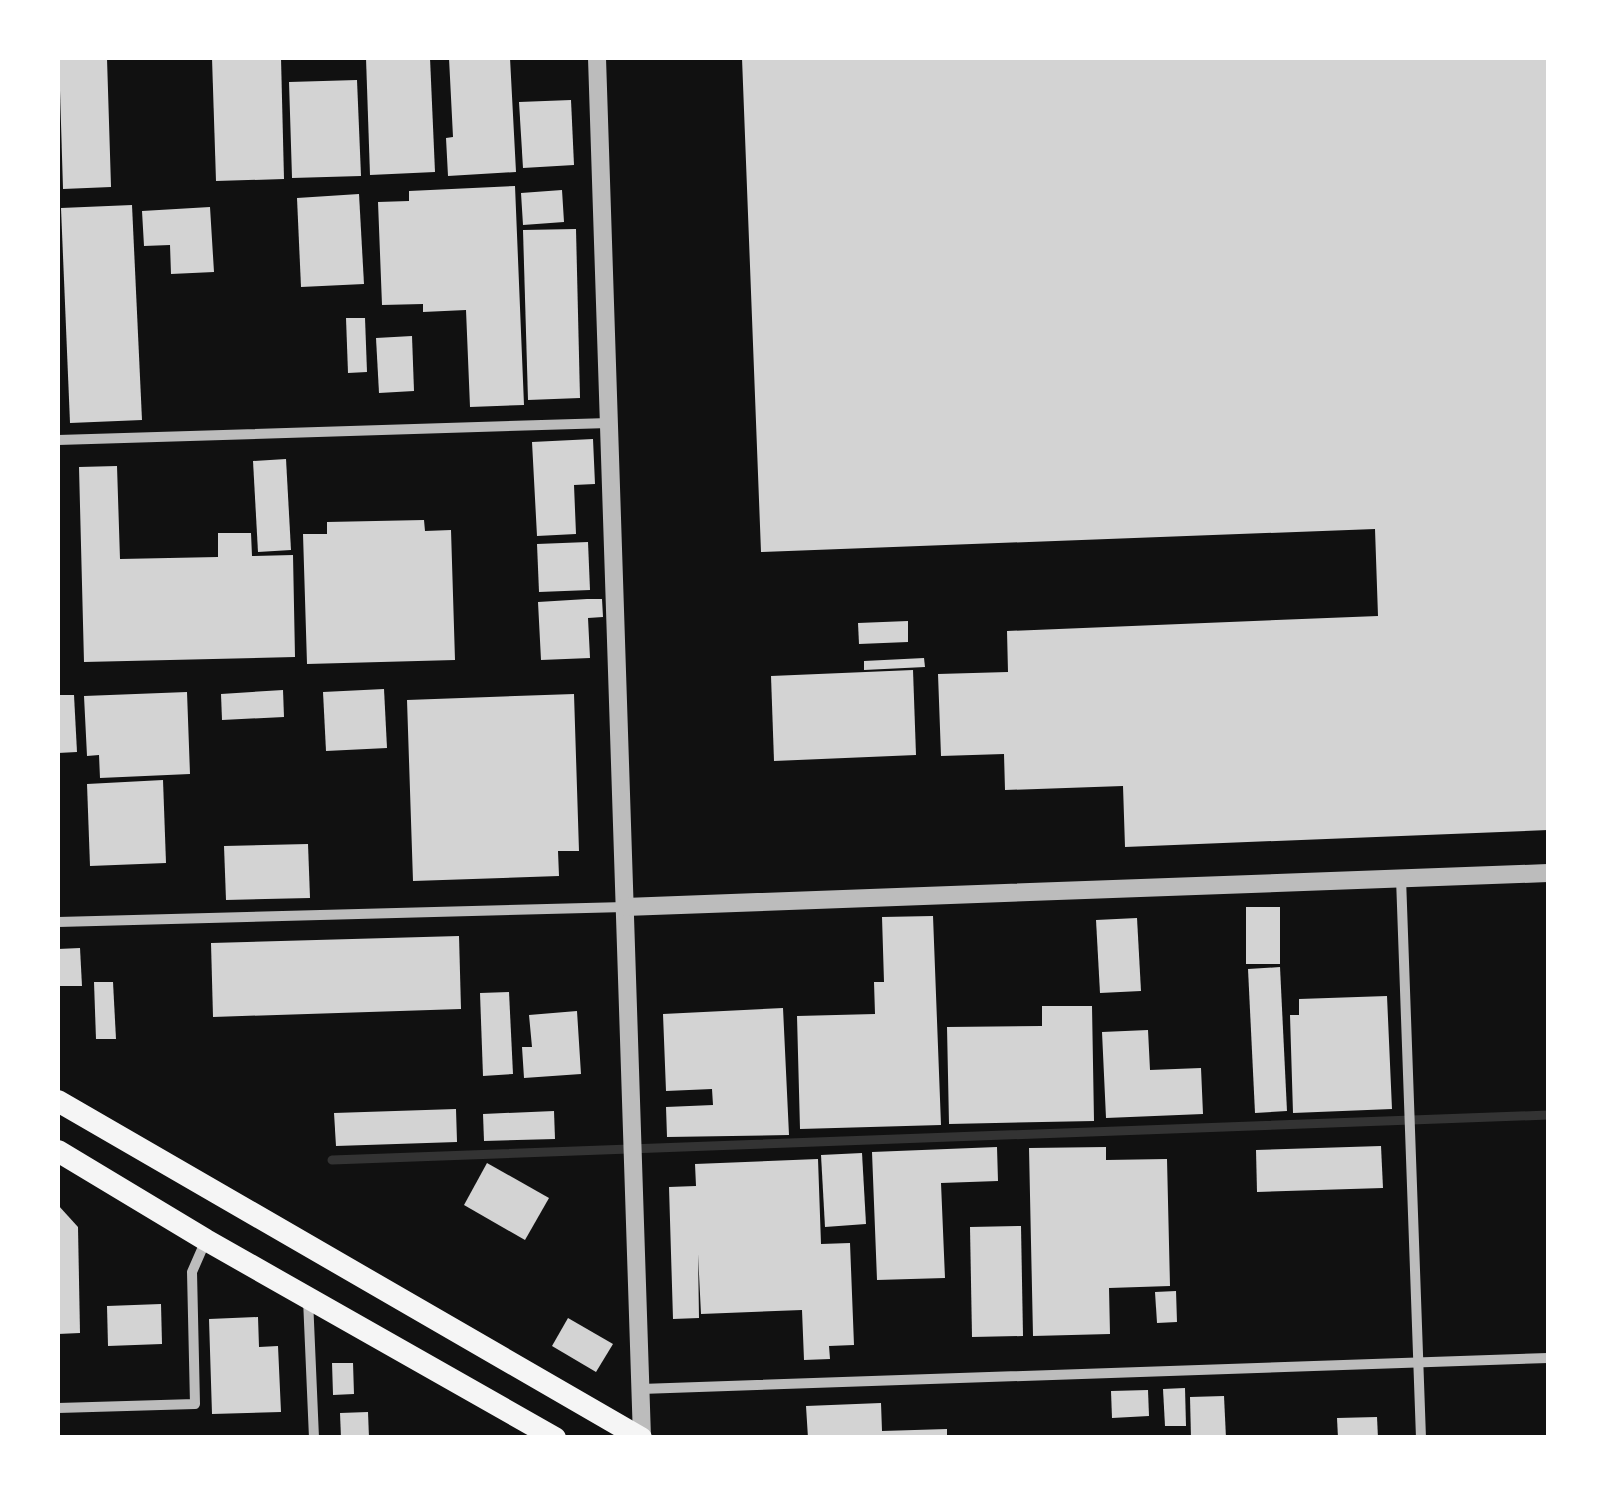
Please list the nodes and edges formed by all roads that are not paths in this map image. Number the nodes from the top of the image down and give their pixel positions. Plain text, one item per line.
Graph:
1 (597, 58) edge
2 (609, 423) junction
3 (58, 440) edge
4 (1548, 872) edge
5 (1401, 878) junction
6 (625, 907) junction
7 (58, 922) edge
8 (58, 1101) edge
9 (58, 1151) edge
10 (206, 1240) junction
11 (308, 1295) junction
12 (1548, 1358) edge
13 (1418, 1362) junction
14 (641, 1388) junction
15 (58, 1408) edge
16 (314, 1438) edge
17 (555, 1438) edge
18 (642, 1438) edge
19 (1420, 1438) edge

1 - 2 street
2 - 3 street
2 - 6 street
4 - 5 street
5 - 6 street
5 - 13 street
6 - 7 street
6 - 14 street
8 - 18 highway
9 - 10 highway
10 - 11 highway
10 - 15 street
11 - 16 street
11 - 17 highway
12 - 13 street
13 - 14 street
13 - 19 street
14 - 18 street

